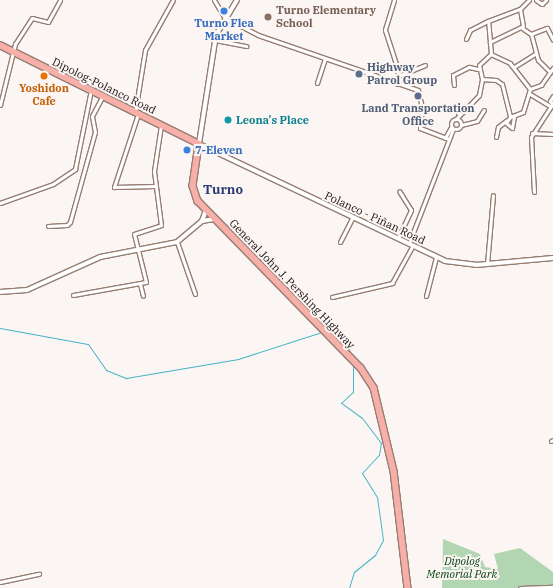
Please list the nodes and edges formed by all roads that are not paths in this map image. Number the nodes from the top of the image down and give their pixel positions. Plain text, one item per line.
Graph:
1 (60, 0) edge
2 (173, 0) edge
3 (214, 0) edge
4 (237, 0) edge
5 (394, 0) edge
6 (529, 0) edge
7 (536, 0) edge
8 (546, 0) edge
9 (520, 9) junction
10 (225, 18) junction
11 (488, 22) junction
12 (522, 28) junction
13 (531, 34) junction
14 (466, 39) dead end
15 (215, 40) junction
16 (553, 40) edge
17 (490, 42) junction
18 (0, 46) edge
19 (246, 46) dead end
20 (12, 52) junction
21 (492, 54) junction
22 (535, 54) junction
23 (325, 59) junction
24 (425, 65) dead end
25 (514, 67) junction
26 (553, 68) edge
27 (478, 69) junction
28 (550, 72) junction
29 (398, 76) junction
30 (482, 79) junction
31 (317, 83) dead end
32 (397, 84) junction
33 (454, 85) dead end
34 (530, 89) junction
35 (91, 90) junction
36 (530, 94) junction
37 (103, 95) junction
38 (553, 96) edge
39 (0, 105) edge
40 (552, 105) edge
41 (464, 109) junction
42 (484, 110) dead end
43 (137, 113) junction
44 (459, 115) junction
45 (512, 117) junction
46 (456, 119) junction
47 (507, 120) junction
48 (161, 125) junction
49 (461, 125) junction
50 (452, 128) junction
51 (532, 133) junction
52 (553, 134) edge
53 (496, 137) dead end
54 (553, 137) edge
55 (446, 138) junction
56 (199, 144) junction
57 (155, 186) junction
58 (399, 191) dead end
59 (534, 192) dead end
60 (493, 195) dead end
61 (0, 203) edge
62 (206, 210) junction
63 (353, 217) junction
64 (214, 219) junction
65 (202, 221) junction
66 (48, 226) dead end
67 (398, 238) junction
68 (177, 242) junction
69 (340, 242) dead end
70 (411, 244) junction
71 (138, 250) junction
72 (436, 257) junction
73 (553, 258) edge
74 (487, 264) junction
75 (140, 284) junction
76 (0, 292) edge
77 (195, 294) dead end
78 (73, 295) dead end
79 (143, 296) dead end
80 (426, 296) dead end
81 (332, 297) dead end
82 (39, 574) dead end
83 (0, 582) edge
84 (553, 587) edge
85 (408, 588) edge
86 (520, 588) edge

1 - 20 street
2 - 43 street
3 - 10 street
4 - 10 main road, General John J. Pershing Highway
5 - 29 street
6 - 9 street
7 - 8 street
9 - 11 street
9 - 12 street
10 - 15 main road, General John J. Pershing Highway
10 - 23 street
11 - 14 street
11 - 17 street
12 - 13 street
12 - 17 street
13 - 16 street
13 - 22 street
15 - 19 street
15 - 56 main road, General John J. Pershing Highway
17 - 21 street
18 - 20 highway, Dipolog-Polanco Road
20 - 35 highway, Dipolog-Polanco Road
20 - 39 street
21 - 25 street
21 - 27 street
22 - 25 street
22 - 28 street
23 - 31 street
23 - 32 street
24 - 29 street
25 - 34 street
26 - 28 street
27 - 30 street
27 - 33 street
28 - 34 street
29 - 32 street
30 - 41 street
30 - 45 street
32 - 55 street
34 - 36 street
35 - 37 highway, Dipolog-Polanco Road
35 - 61 street
36 - 40 street
36 - 45 street
37 - 43 highway, Dipolog-Polanco Road
37 - 66 street
38 - 40 street
40 - 51 street
41 - 44 street
41 - 44 street
42 - 49 street
43 - 48 highway, Dipolog-Polanco Road
43 - 57 street
44 - 46 street
45 - 47 street
45 - 47 street
46 - 49 street
46 - 50 street
47 - 53 street
48 - 56 highway, Dipolog-Polanco Road
48 - 57 street
49 - 50 street
50 - 55 street
51 - 52 street
51 - 59 street
52 - 54 street
55 - 70 street
56 - 62 highway, General John J. Pershing Highway
56 - 63 main road, Polanco - Piñan Road
57 - 71 street
58 - 67 street
60 - 74 street
62 - 64 highway, General John J. Pershing Highway
62 - 65 main road
63 - 67 main road, Polanco - Piñan Road
63 - 69 street
64 - 65 main road
64 - 85 highway, General John J. Pershing Highway
65 - 68 main road
67 - 70 main road, Polanco - Piñan Road
68 - 71 main road
68 - 77 street
70 - 72 main road, Polanco - Piñan Road
70 - 81 street
71 - 75 street
71 - 76 main road
72 - 74 main road, Polanco - Piñan Road
72 - 80 street
73 - 74 main road, Polanco - Piñan Road
75 - 78 street
75 - 79 street
82 - 83 street
84 - 86 street

